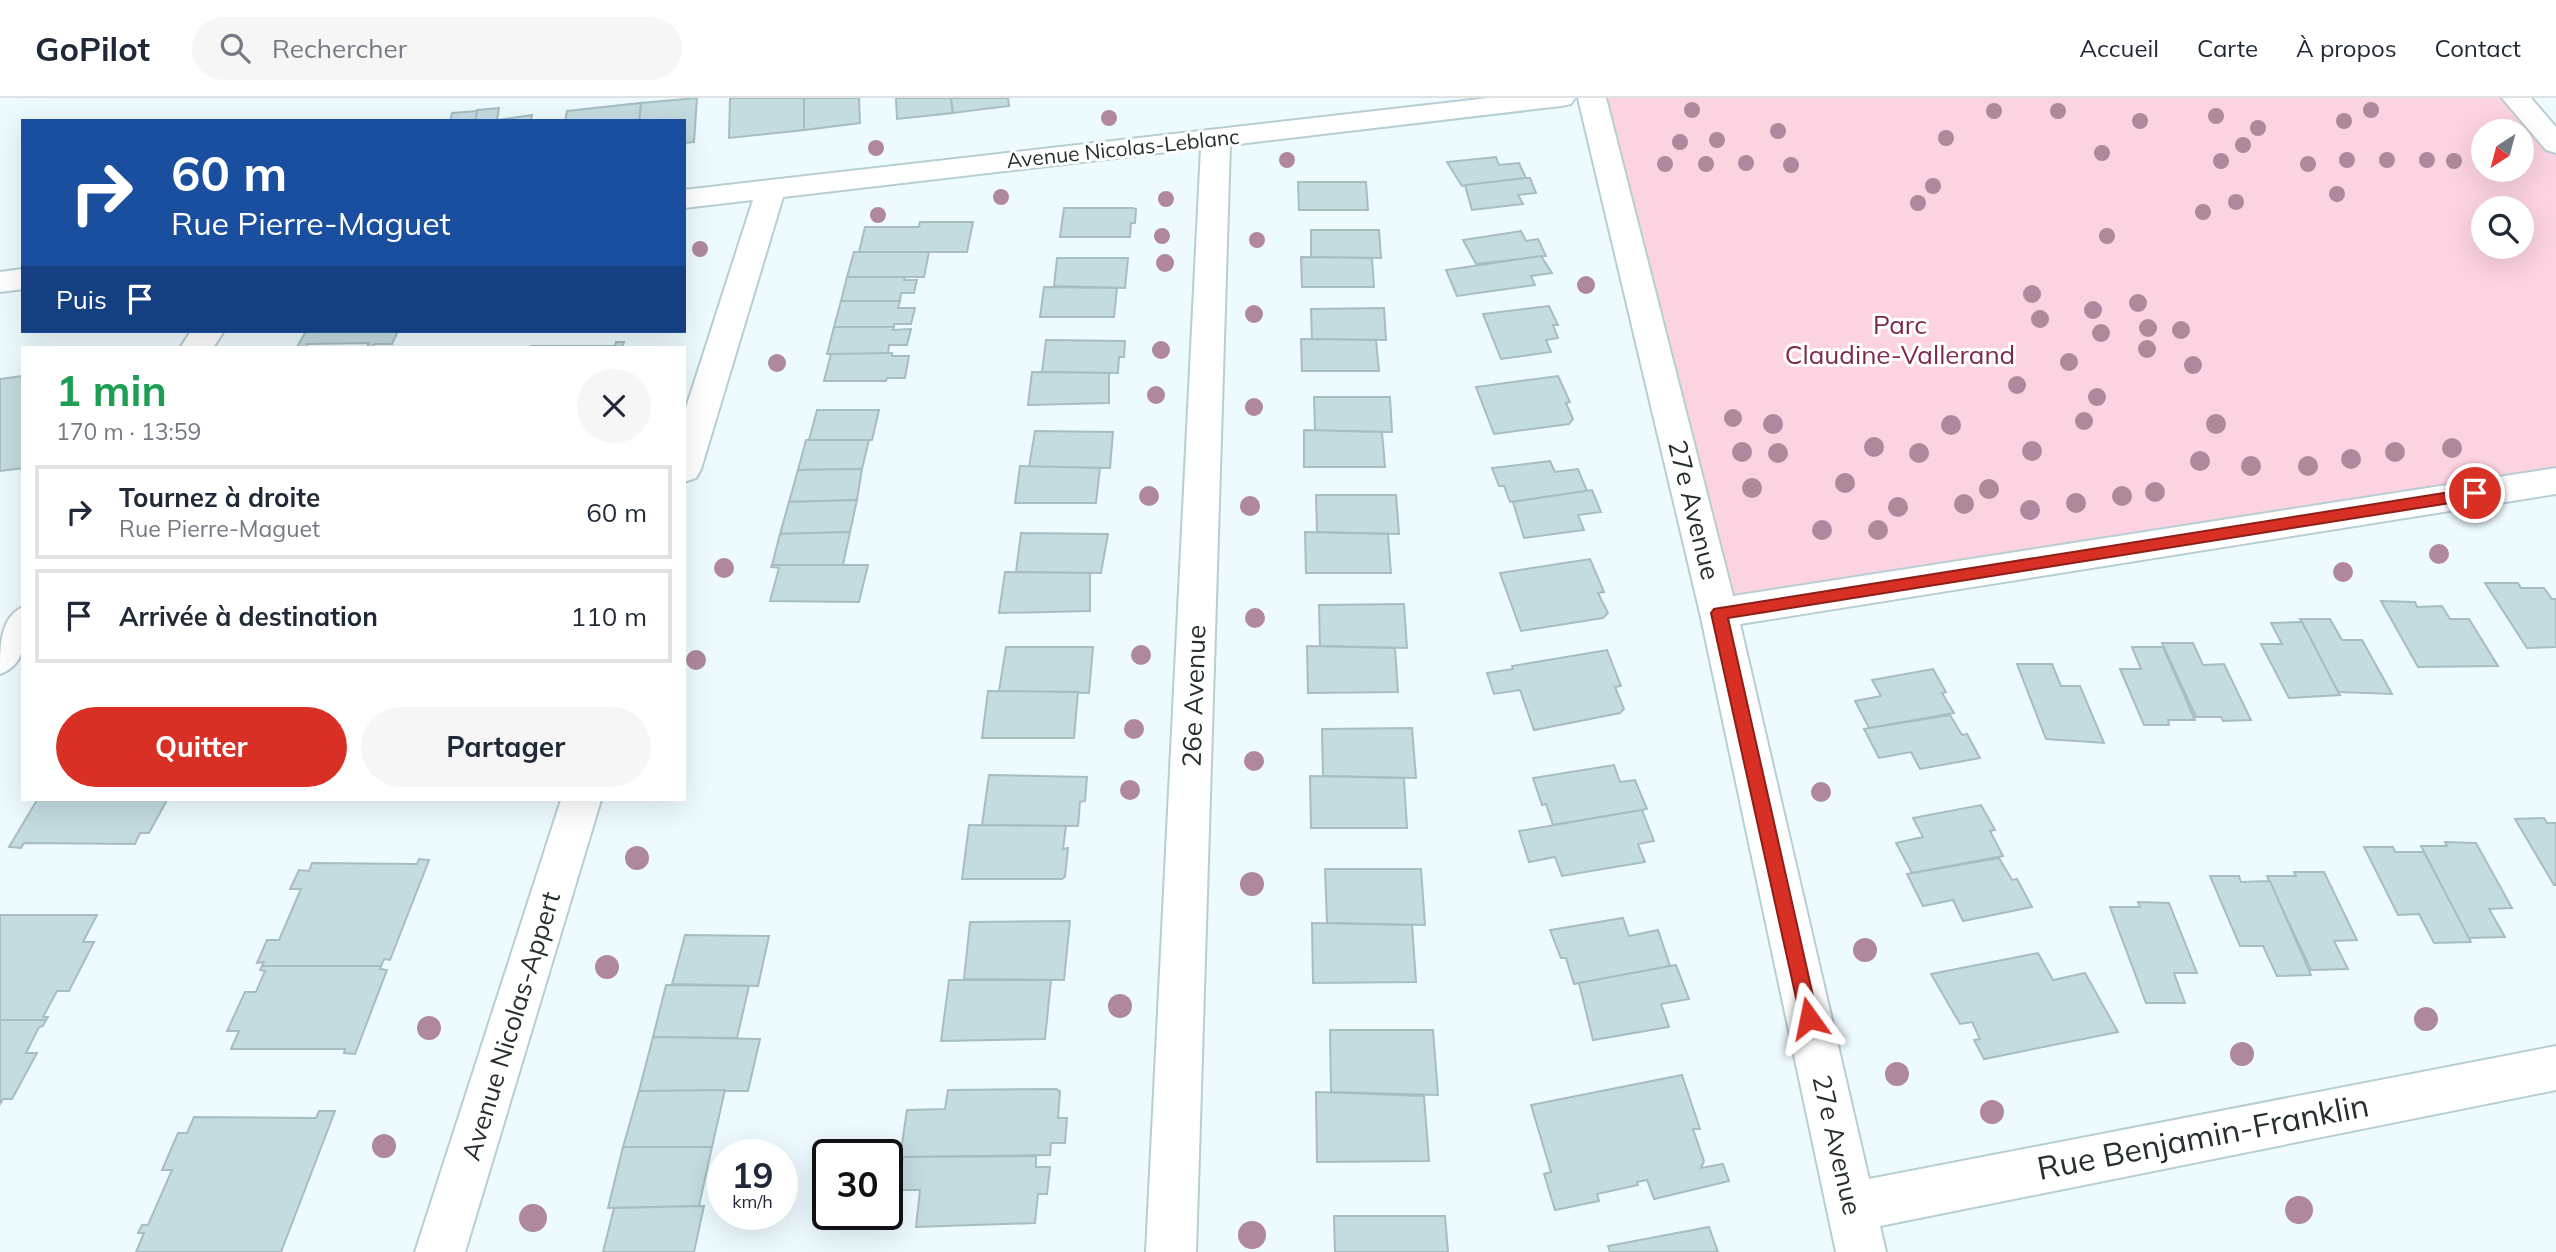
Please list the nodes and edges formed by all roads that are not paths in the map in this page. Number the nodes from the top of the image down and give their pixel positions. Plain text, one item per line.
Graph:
1 (1561, 98) edge
2 (1592, 98) edge
3 (2516, 98) edge
4 (1216, 139) junction
5 (2556, 144) edge
6 (771, 189) junction
7 (686, 200) edge
8 (21, 279) edge
9 (0, 282) edge
10 (686, 463) edge
11 (2556, 481) edge
12 (1719, 613) junction
13 (21, 625) edge
14 (0, 658) edge
15 (581, 801) edge
16 (2556, 1068) edge
17 (1851, 1207) junction
18 (440, 1252) edge
19 (1171, 1252) edge
20 (1861, 1252) edge

1 - 4 street, Avenue Nicolas-Leblanc
2 - 12 street, 27e Avenue
3 - 5 street
4 - 6 street, Avenue Nicolas-Leblanc
4 - 19 street, 26e Avenue
6 - 7 street, Avenue Nicolas-Leblanc
6 - 10 street
8 - 9 street
11 - 12 street
12 - 17 street, 27e Avenue
13 - 14 street
15 - 18 street, Avenue Nicolas-Appert
16 - 17 street, Rue Benjamin-Franklin
17 - 20 street, 27e Avenue

